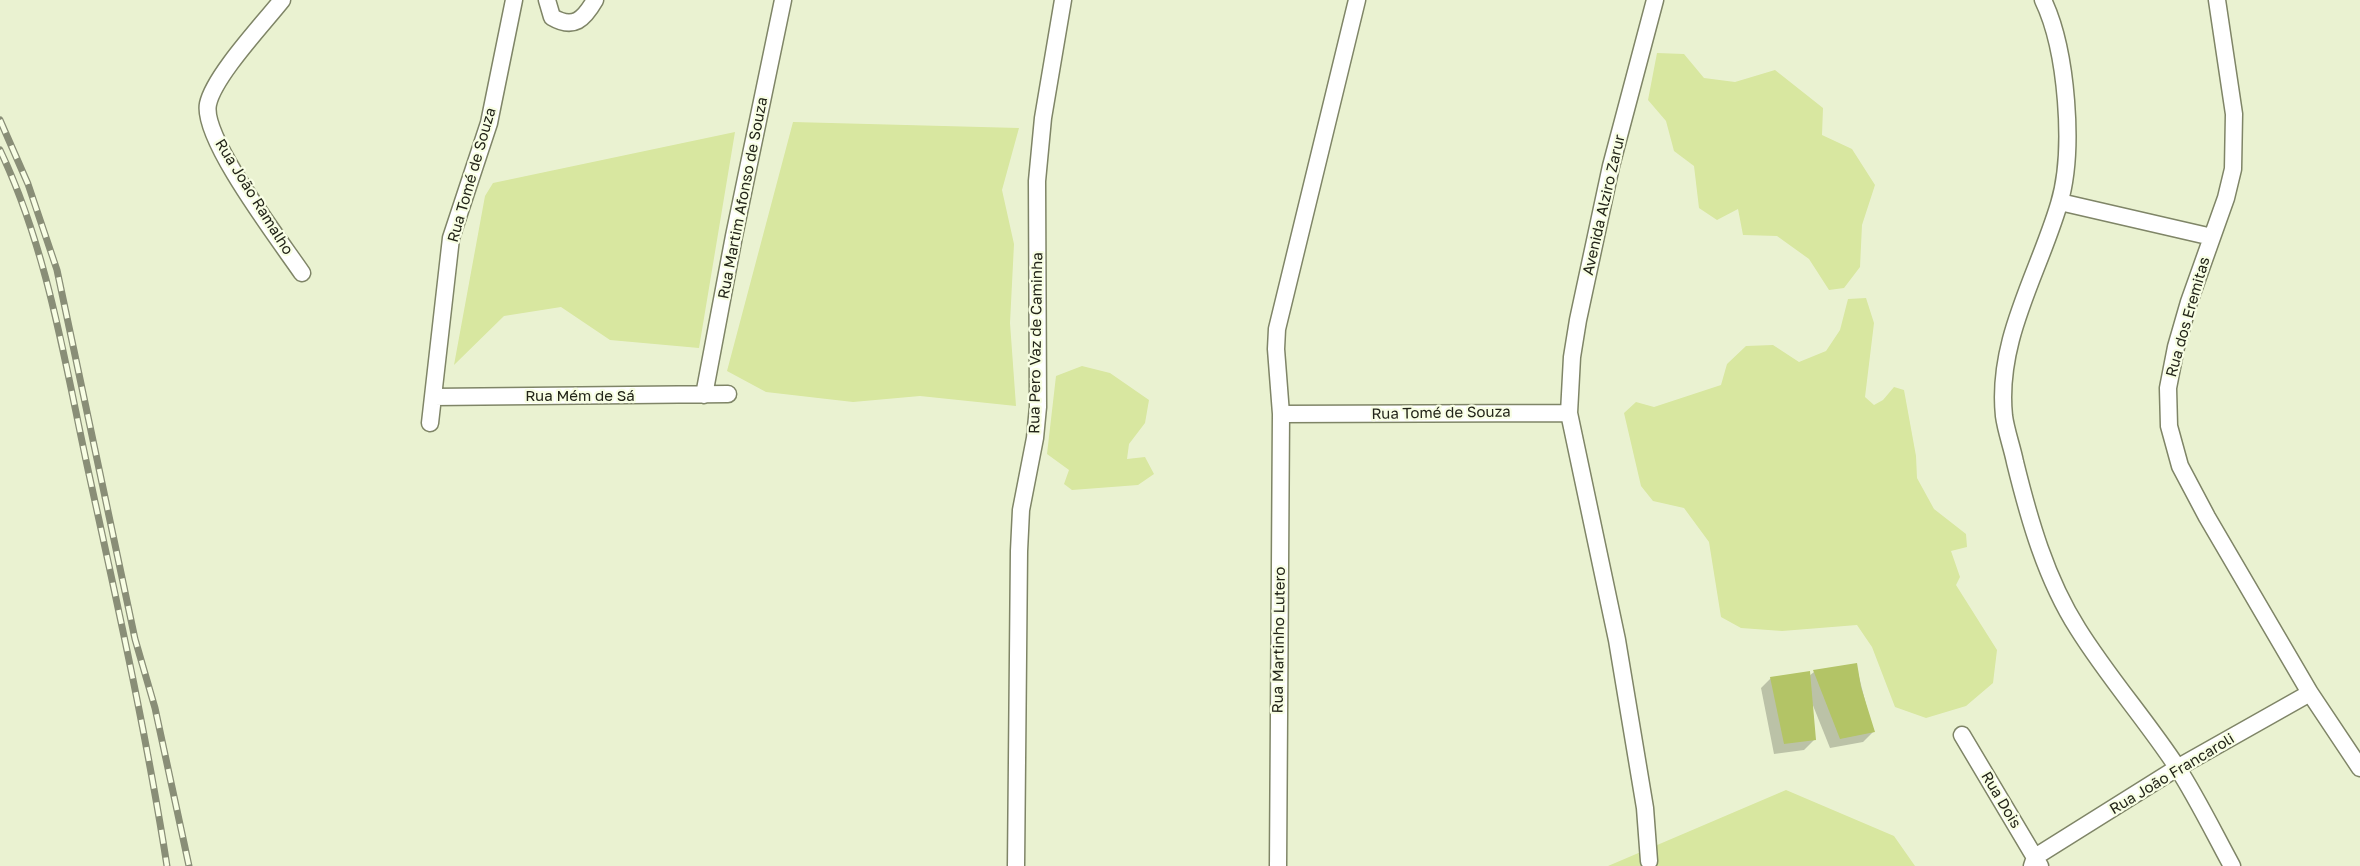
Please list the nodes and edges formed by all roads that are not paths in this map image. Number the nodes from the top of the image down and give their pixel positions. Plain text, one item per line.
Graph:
1 (282, 0) edge
2 (514, 0) edge
3 (547, 0) edge
4 (595, 0) edge
5 (783, 0) edge
6 (1063, 0) edge
7 (1357, 0) edge
8 (1655, 0) edge
9 (2043, 0) edge
10 (2217, 0) edge
11 (2060, 202) junction
12 (2212, 237) junction
13 (302, 273) dead end
14 (728, 394) dead end
15 (704, 395) junction
16 (433, 397) junction
17 (1569, 413) junction
18 (1281, 414) junction
19 (430, 423) dead end
20 (2310, 693) junction
21 (1962, 735) dead end
22 (2178, 768) junction
23 (2360, 768) edge
24 (1649, 861) dead end
25 (2035, 863) edge
26 (1016, 866) edge
27 (1278, 866) edge
28 (2232, 866) edge

1 - 13 street, Rua João Ramalho
2 - 16 street, Rua Tomé de Souza
3 - 4 street
5 - 15 street, Rua Martim Afonso de Souza
6 - 26 street, Rua Pero Vaz de Caminha
7 - 18 street
8 - 17 street, Avenida Alziro Zarur
9 - 11 street
10 - 12 street, Rua dos Eremitas
11 - 12 street
11 - 22 street
12 - 20 street, Rua dos Eremitas
14 - 15 street, Rua Mém de Sá
15 - 16 street, Rua Mém de Sá
16 - 19 street, Rua Tomé de Souza
17 - 18 street, Rua Tomé de Souza
17 - 24 street
18 - 27 street, Rua Martinho Lutero
20 - 22 street, Rua João Francaroli
20 - 23 street, Rua dos Eremitas
21 - 25 street, Rua Dois
22 - 25 street, Rua João Francaroli
22 - 28 street

